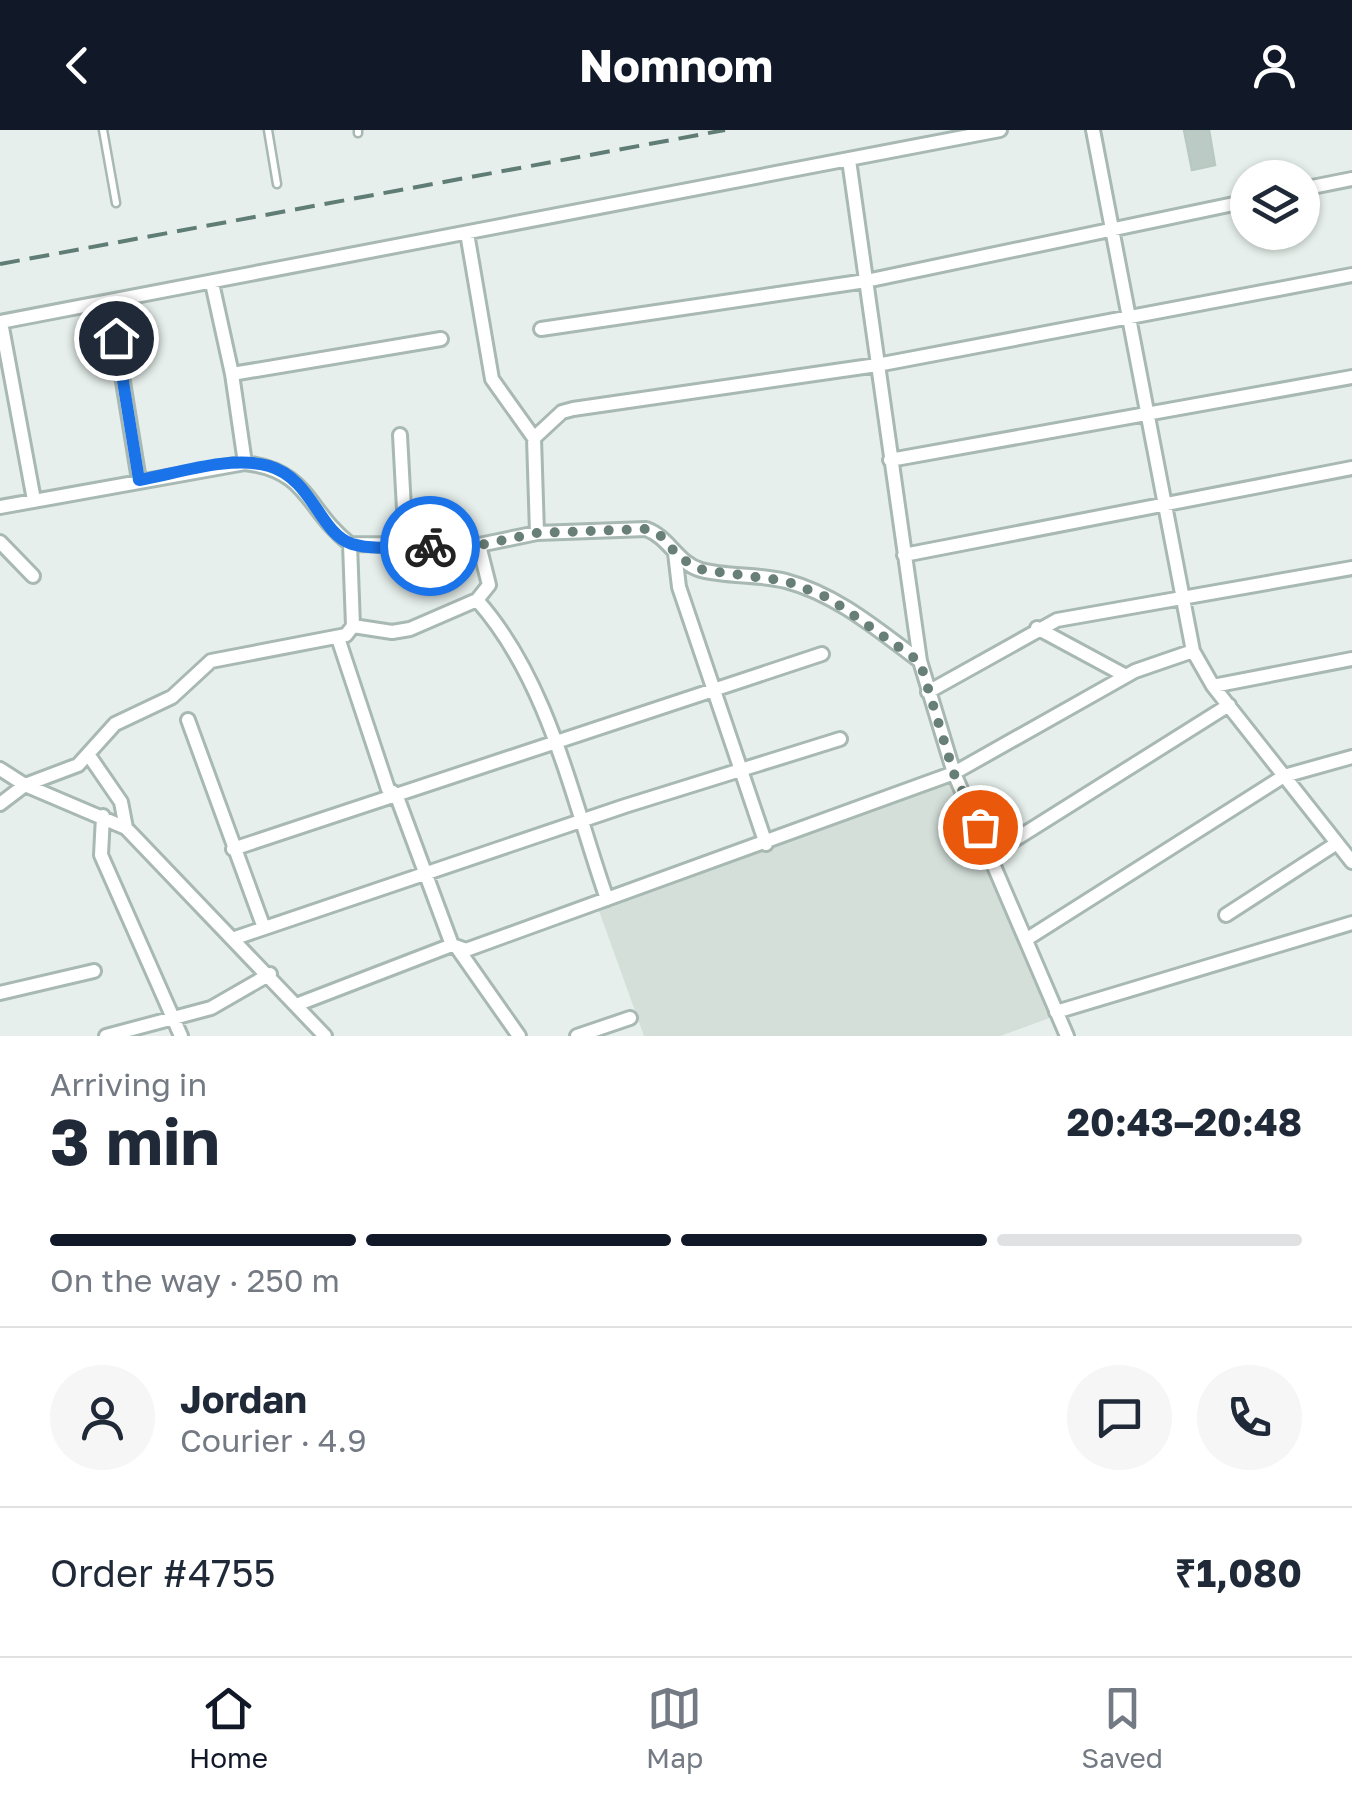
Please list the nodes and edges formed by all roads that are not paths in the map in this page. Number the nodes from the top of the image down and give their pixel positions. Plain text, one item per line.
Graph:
1 (103, 130) edge
2 (268, 130) edge
3 (1000, 130) edge
4 (1093, 130) edge
5 (849, 160) junction
6 (1352, 179) edge
7 (277, 184) dead end
8 (1320, 185) edge
9 (116, 203) dead end
10 (1230, 205) edge
11 (1112, 229) junction
12 (467, 233) junction
13 (1352, 275) edge
14 (866, 281) junction
15 (212, 283) junction
16 (110, 302) junction
17 (1128, 318) junction
18 (0, 322) edge
19 (541, 329) dead end
20 (441, 338) dead end
21 (877, 365) junction
22 (232, 374) junction
23 (1352, 376) edge
24 (1146, 414) junction
25 (400, 436) dead end
26 (534, 438) junction
27 (890, 460) junction
28 (244, 462) junction
29 (1352, 468) edge
30 (139, 480) junction
31 (34, 500) junction
32 (1163, 506) junction
33 (0, 507) edge
34 (537, 533) junction
35 (0, 542) edge
36 (350, 544) junction
37 (480, 545) junction
38 (406, 546) junction
39 (675, 550) junction
40 (904, 555) junction
41 (1352, 568) edge
42 (33, 576) dead end
43 (1182, 597) junction
44 (477, 600) junction
45 (353, 626) junction
46 (1037, 628) junction
47 (338, 638) junction
48 (1193, 651) junction
49 (822, 654) dead end
50 (1352, 659) edge
51 (920, 662) junction
52 (1126, 676) junction
53 (1213, 686) junction
54 (714, 688) junction
55 (928, 692) junction
56 (1228, 705) junction
57 (188, 720) dead end
58 (840, 739) dead end
59 (553, 742) junction
60 (90, 756) junction
61 (1352, 757) edge
62 (0, 770) edge
63 (741, 770) junction
64 (954, 774) junction
65 (1284, 776) junction
66 (24, 785) junction
67 (396, 794) junction
68 (0, 804) edge
69 (103, 816) junction
70 (580, 821) junction
71 (126, 828) junction
72 (1337, 843) junction
73 (766, 844) junction
74 (233, 849) junction
75 (992, 854) junction
76 (1352, 862) edge
77 (424, 873) junction
78 (607, 899) junction
79 (1226, 915) dead end
80 (1352, 923) edge
81 (264, 928) junction
82 (235, 938) junction
83 (1027, 939) junction
84 (455, 947) junction
85 (94, 971) dead end
86 (270, 974) junction
87 (0, 993) edge
88 (296, 1004) junction
89 (1056, 1012) junction
90 (630, 1018) dead end
91 (173, 1020) junction
92 (106, 1036) edge
93 (180, 1036) edge
94 (325, 1036) edge
95 (519, 1036) edge
96 (577, 1036) edge
97 (1067, 1036) edge

1 - 9 lane
2 - 7 lane
3 - 5 street
4 - 11 street
5 - 12 street
5 - 14 street
6 - 8 street
10 - 11 street
11 - 14 street
11 - 17 street
12 - 15 street
12 - 26 street
13 - 17 street
14 - 19 street
14 - 21 street
15 - 16 street
15 - 22 street
16 - 18 street
16 - 30 street
17 - 21 street
17 - 24 street
18 - 31 street
20 - 22 street
21 - 26 street
21 - 27 street
22 - 28 street
23 - 24 street
24 - 27 street
24 - 32 street
25 - 38 street
26 - 34 street
27 - 40 street
28 - 30 street
28 - 36 street
29 - 32 street
30 - 31 street
31 - 33 street
32 - 40 street
32 - 43 street
34 - 37 street
34 - 39 street
35 - 42 street
36 - 38 street
36 - 45 street
37 - 38 street
37 - 44 street
39 - 51 street
39 - 54 street
40 - 51 street
41 - 43 street
43 - 46 street
43 - 48 street
44 - 45 street
44 - 59 street
45 - 47 street
46 - 52 street
46 - 55 street
47 - 60 street
47 - 67 street
48 - 52 street
48 - 53 street
49 - 54 street
50 - 53 street
51 - 55 street
52 - 64 street
53 - 56 street
54 - 59 street
54 - 63 street
55 - 64 street
56 - 65 street
56 - 75 street
57 - 74 street
58 - 63 street
59 - 67 street
59 - 70 street
60 - 66 street
60 - 71 street
61 - 65 street
62 - 66 street
63 - 70 street
63 - 73 street
64 - 73 street
64 - 75 street
65 - 72 street
65 - 83 street
66 - 68 street
66 - 69 street
67 - 74 street
67 - 77 street
69 - 71 street
69 - 91 street
70 - 77 street
70 - 78 street
71 - 82 street
72 - 76 street
72 - 79 street
73 - 78 street
74 - 81 street
75 - 83 street
77 - 81 street
77 - 84 street
78 - 84 street
80 - 89 street
81 - 82 street
82 - 86 street
83 - 89 street
84 - 88 street
84 - 95 street
85 - 87 street
86 - 88 street
86 - 91 street
88 - 94 street
89 - 97 street
90 - 96 street
91 - 92 street
91 - 93 street

